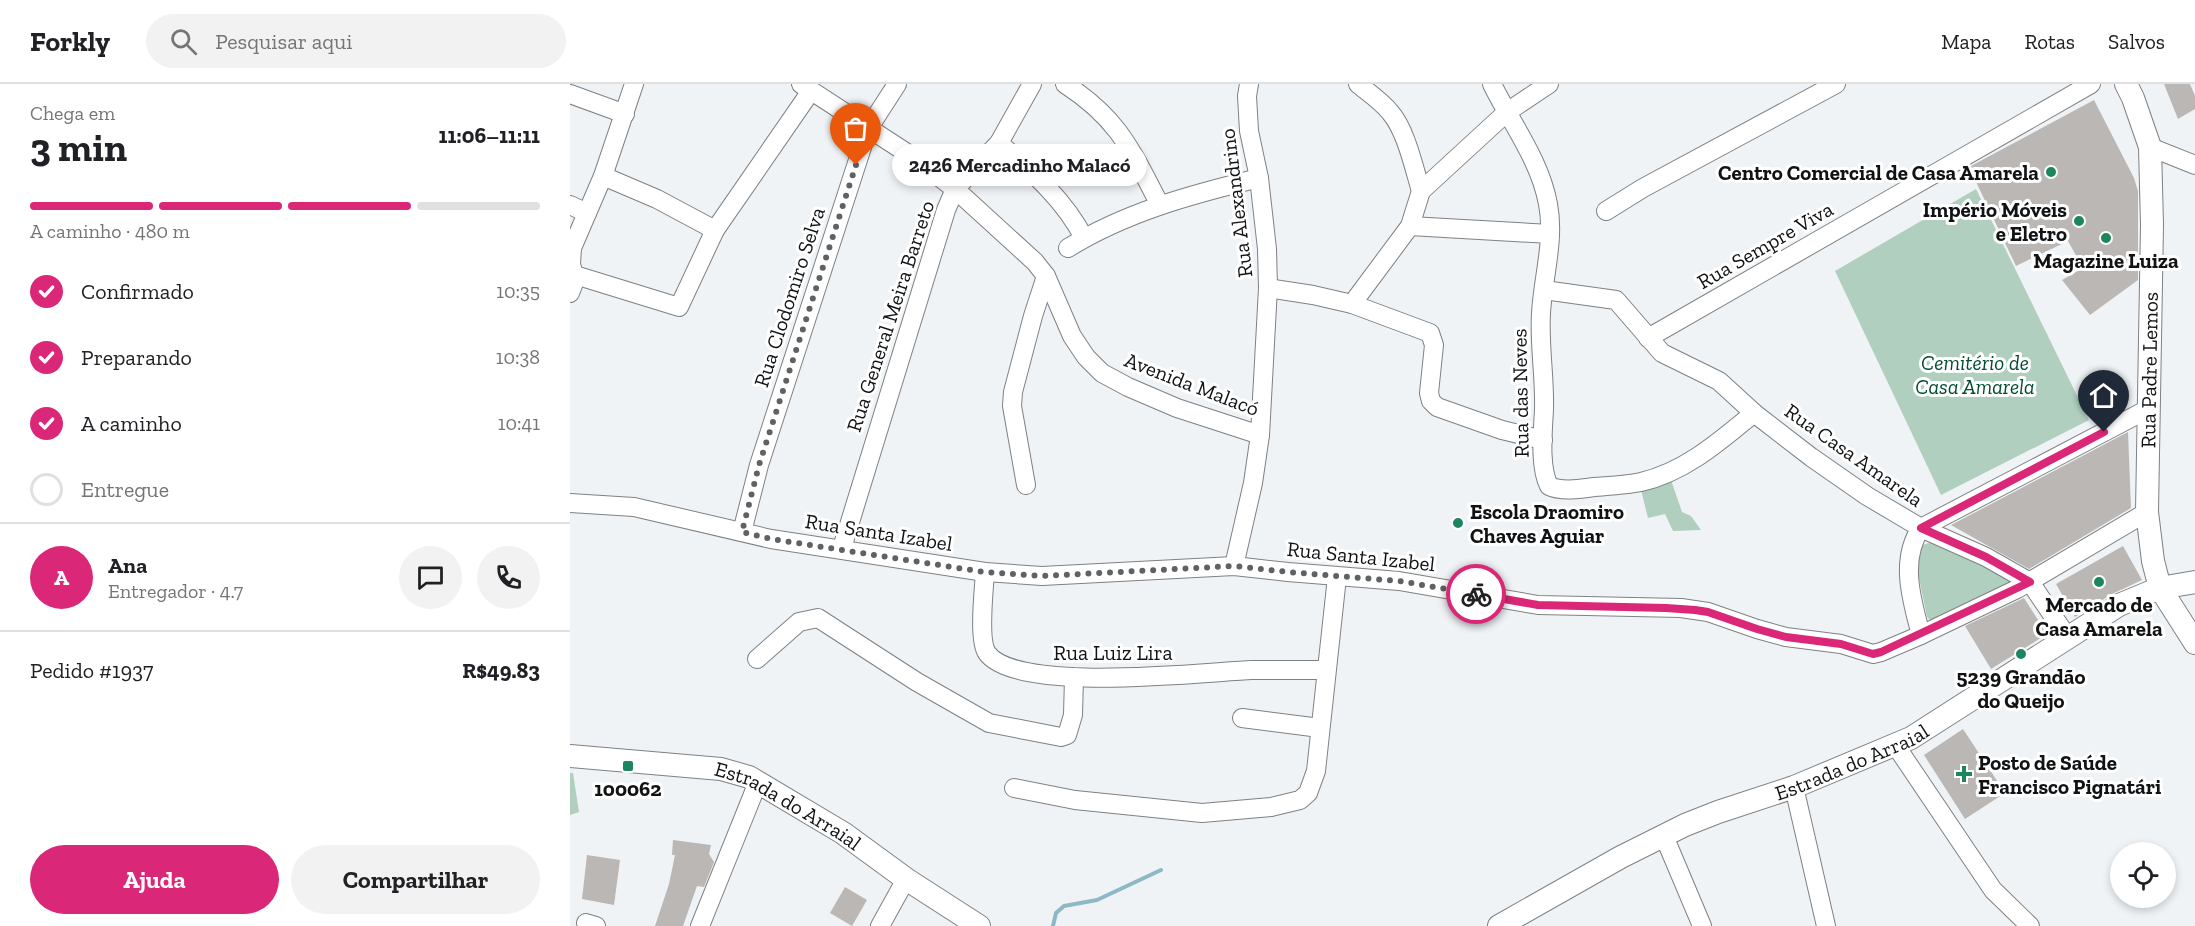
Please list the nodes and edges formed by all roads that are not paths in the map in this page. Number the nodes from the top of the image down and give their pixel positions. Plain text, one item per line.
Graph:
1 (634, 84) edge
2 (897, 84) edge
3 (1032, 84) edge
4 (1065, 84) edge
5 (1249, 84) edge
6 (1358, 84) edge
7 (1492, 84) edge
8 (1548, 84) edge
9 (1836, 84) edge
10 (2091, 84) edge
11 (2126, 84) edge
12 (806, 88) edge
13 (570, 94) edge
14 (1507, 112) junction
15 (625, 114) junction
16 (868, 129) junction
17 (999, 143) junction
18 (2150, 147) junction
19 (2195, 165) edge
20 (603, 176) junction
21 (1259, 178) junction
22 (955, 189) junction
23 (1420, 191) junction
24 (1160, 205) junction
25 (578, 209) edge
26 (1606, 211) dead end
27 (1410, 226) junction
28 (715, 230) junction
29 (1550, 234) junction
30 (575, 275) junction
31 (1046, 276) junction
32 (1268, 288) junction
33 (1544, 290) junction
34 (570, 293) edge
35 (1352, 304) junction
36 (1648, 338) junction
37 (2148, 409) junction
38 (1754, 413) junction
39 (1260, 435) junction
40 (1543, 440) junction
41 (1026, 485) dead end
42 (1556, 489) joint
43 (570, 503) edge
44 (2147, 512) junction
45 (1921, 528) junction
46 (742, 532) junction
47 (842, 548) junction
48 (1234, 566) junction
49 (984, 572) junction
50 (1337, 577) junction
51 (2030, 582) junction
52 (2195, 582) edge
53 (2160, 588) junction
54 (1921, 635) junction
55 (2068, 638) junction
56 (2195, 643) edge
57 (757, 659) dead end
58 (1326, 670) junction
59 (1074, 678) junction
60 (1242, 718) dead end
61 (1320, 728) junction
62 (1896, 746) junction
63 (570, 756) edge
64 (758, 782) junction
65 (1794, 787) junction
66 (1014, 788) dead end
67 (1664, 836) junction
68 (906, 879) junction
69 (700, 926) edge
70 (880, 926) edge
71 (979, 926) edge
72 (1499, 926) edge
73 (1702, 926) edge
74 (1826, 926) edge
75 (2030, 926) edge

1 - 15 street
2 - 16 street, Rua Clodomiro Selva
3 - 17 street, Rua General Meira Barreto
4 - 24 street
5 - 21 street, Rua Alexandrino
6 - 23 street
7 - 14 street, Rua das Neves
8 - 14 street
9 - 26 street
10 - 36 street, Rua Sempre Viva
11 - 18 main road, Rua Padre Lemos
12 - 16 street, Avenida Malacó
12 - 28 street
13 - 15 street
14 - 23 street
14 - 29 street, Rua das Neves
15 - 20 street
16 - 22 street, Avenida Malacó
16 - 46 street, Rua Clodomiro Selva
17 - 22 street, Rua General Meira Barreto
17 - 24 street
18 - 19 street
18 - 37 main road, Rua Padre Lemos
20 - 25 street
20 - 28 street
21 - 24 street
21 - 32 street, Rua Alexandrino
22 - 31 street, Avenida Malacó
22 - 47 street, Rua General Meira Barreto
23 - 27 street
25 - 30 street
27 - 29 street
27 - 35 street
28 - 30 street
29 - 33 street, Rua das Neves
30 - 34 street
31 - 39 street, Avenida Malacó
31 - 41 street
32 - 35 street
32 - 39 street, Rua Alexandrino
33 - 36 street
33 - 40 street, Rua das Neves
35 - 40 street
36 - 38 street, Rua Casa Amarela
37 - 44 main road, Rua Padre Lemos
37 - 45 street
38 - 42 street, Rua Casa Amarela
38 - 45 street, Rua Casa Amarela
39 - 48 street, Rua Alexandrino
40 - 42 street, Rua das Neves
43 - 46 street, Rua Santa Izabel
44 - 51 street, Rua Santa Izabel
44 - 53 main road, Rua Padre Lemos
45 - 51 street, Rua Casa Amarela
45 - 54 street
46 - 47 street, Rua Santa Izabel
47 - 49 street, Rua Santa Izabel
48 - 49 street, Rua Santa Izabel
48 - 50 street, Rua Santa Izabel
49 - 59 street, Rua Luiz Lira
50 - 54 street, Rua Santa Izabel
50 - 58 street
51 - 54 street, Rua Santa Izabel
51 - 55 street, Rua Casa Amarela
52 - 53 main road, Estrada do Arraial
53 - 55 main road, Estrada do Arraial
53 - 56 main road, Rua Padre Lemos
55 - 62 main road, Estrada do Arraial
57 - 59 street
58 - 59 street, Rua Luiz Lira
58 - 61 street
60 - 61 street
61 - 66 street
62 - 65 main road, Estrada do Arraial
62 - 75 street
63 - 64 main road, Estrada do Arraial
64 - 68 main road, Estrada do Arraial
64 - 69 street
65 - 67 main road, Estrada do Arraial
65 - 74 street
67 - 72 main road, Estrada do Arraial
67 - 73 street
68 - 70 street
68 - 71 main road, Estrada do Arraial

